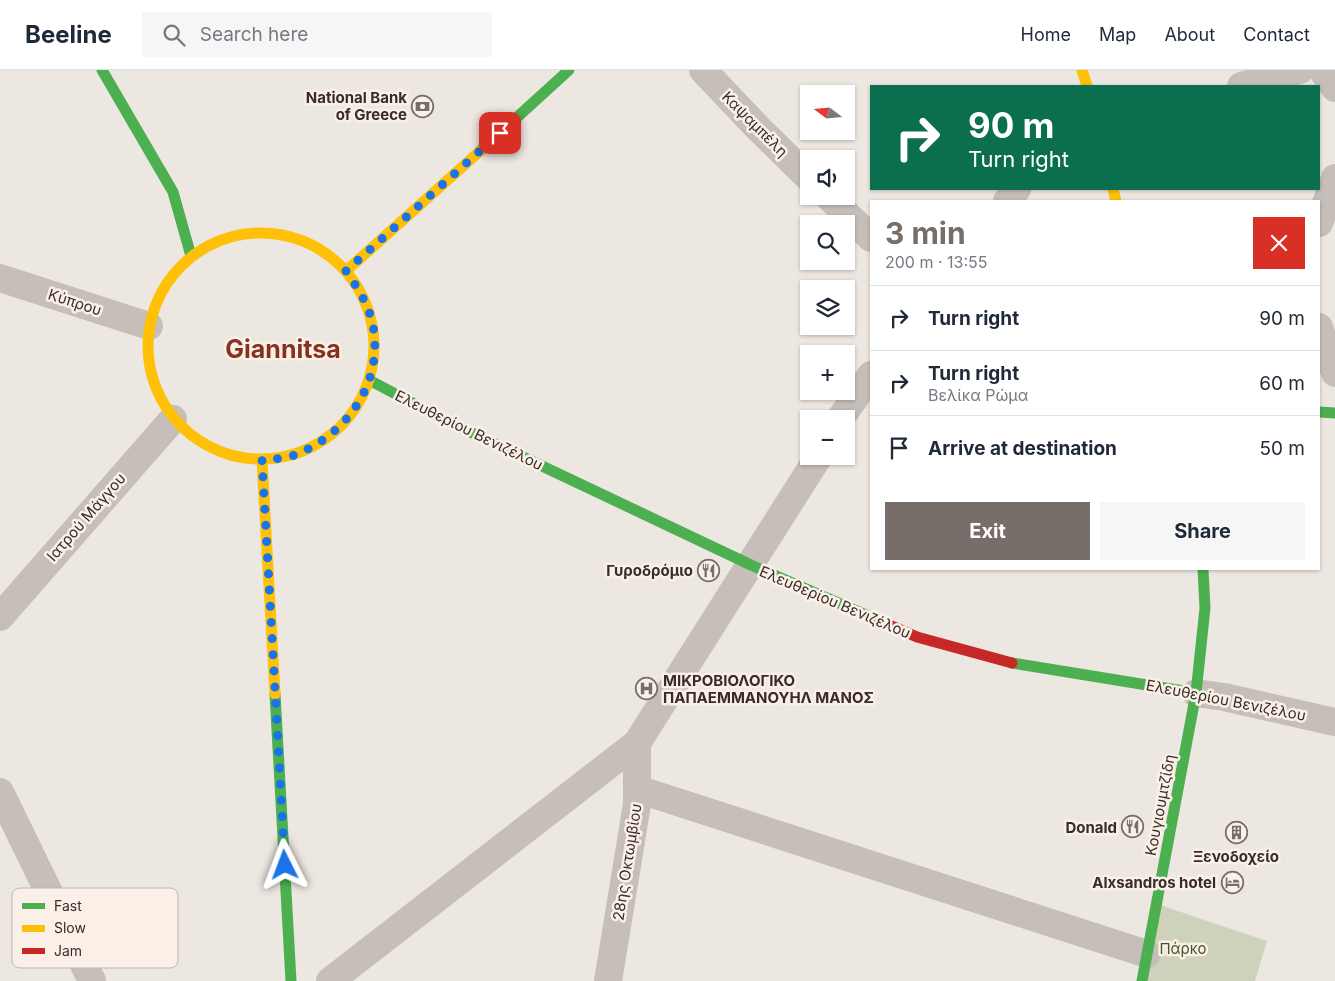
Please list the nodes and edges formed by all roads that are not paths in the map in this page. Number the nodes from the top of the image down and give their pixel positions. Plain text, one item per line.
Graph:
1 (102, 70) edge
2 (569, 70) edge
3 (703, 70) edge
4 (1082, 70) edge
5 (1300, 70) edge
6 (1322, 70) edge
7 (1087, 85) edge
8 (1245, 85) edge
9 (1335, 88) edge
10 (800, 169) edge
11 (1335, 178) edge
12 (1016, 190) edge
13 (1008, 200) edge
14 (837, 205) edge
15 (1320, 220) edge
16 (870, 237) edge
17 (191, 256) junction
18 (346, 271) junction
19 (0, 278) edge
20 (149, 326) junction
21 (1320, 329) edge
22 (1335, 374) edge
23 (870, 376) edge
24 (369, 380) junction
25 (846, 410) edge
26 (1320, 412) edge
27 (1335, 413) edge
28 (173, 419) junction
29 (262, 460) junction
30 (813, 465) edge
31 (751, 565) junction
32 (1203, 570) edge
33 (0, 616) edge
34 (1196, 693) junction
35 (1335, 722) edge
36 (637, 743) junction
37 (638, 789) junction
38 (0, 792) edge
39 (47, 888) edge
40 (1147, 954) junction
41 (86, 968) edge
42 (92, 981) edge
43 (292, 981) edge
44 (330, 981) edge
45 (608, 981) edge
46 (1142, 981) edge

1 - 17 main road
2 - 18 main road
3 - 10 street, Καψαμπέλη
4 - 7 main road
5 - 8 street
6 - 9 street
11 - 15 street
12 - 13 street
14 - 16 street
17 - 18 main road
17 - 20 main road
18 - 24 main road
19 - 20 street, Κύπρου
20 - 28 main road
21 - 22 street
23 - 25 street
24 - 29 main road
24 - 31 main road, Ελευθερίου Βενιζέλου
26 - 27 main road
28 - 29 main road
28 - 33 street, Ιατρού Μάγγου
29 - 43 main road
30 - 31 street
31 - 34 main road, Ελευθερίου Βενιζέλου
31 - 36 street
32 - 34 main road, Κουγιουμτζίδη
34 - 35 street, Ελευθερίου Βενιζέλου
34 - 40 main road, Κουγιουμτζίδη
36 - 37 street, 28ης Οκτωμβίου
36 - 44 street
37 - 40 street
37 - 45 street, 28ης Οκτωμβίου
38 - 39 street
40 - 46 main road, Κουγιουμτζίδη
41 - 42 street

